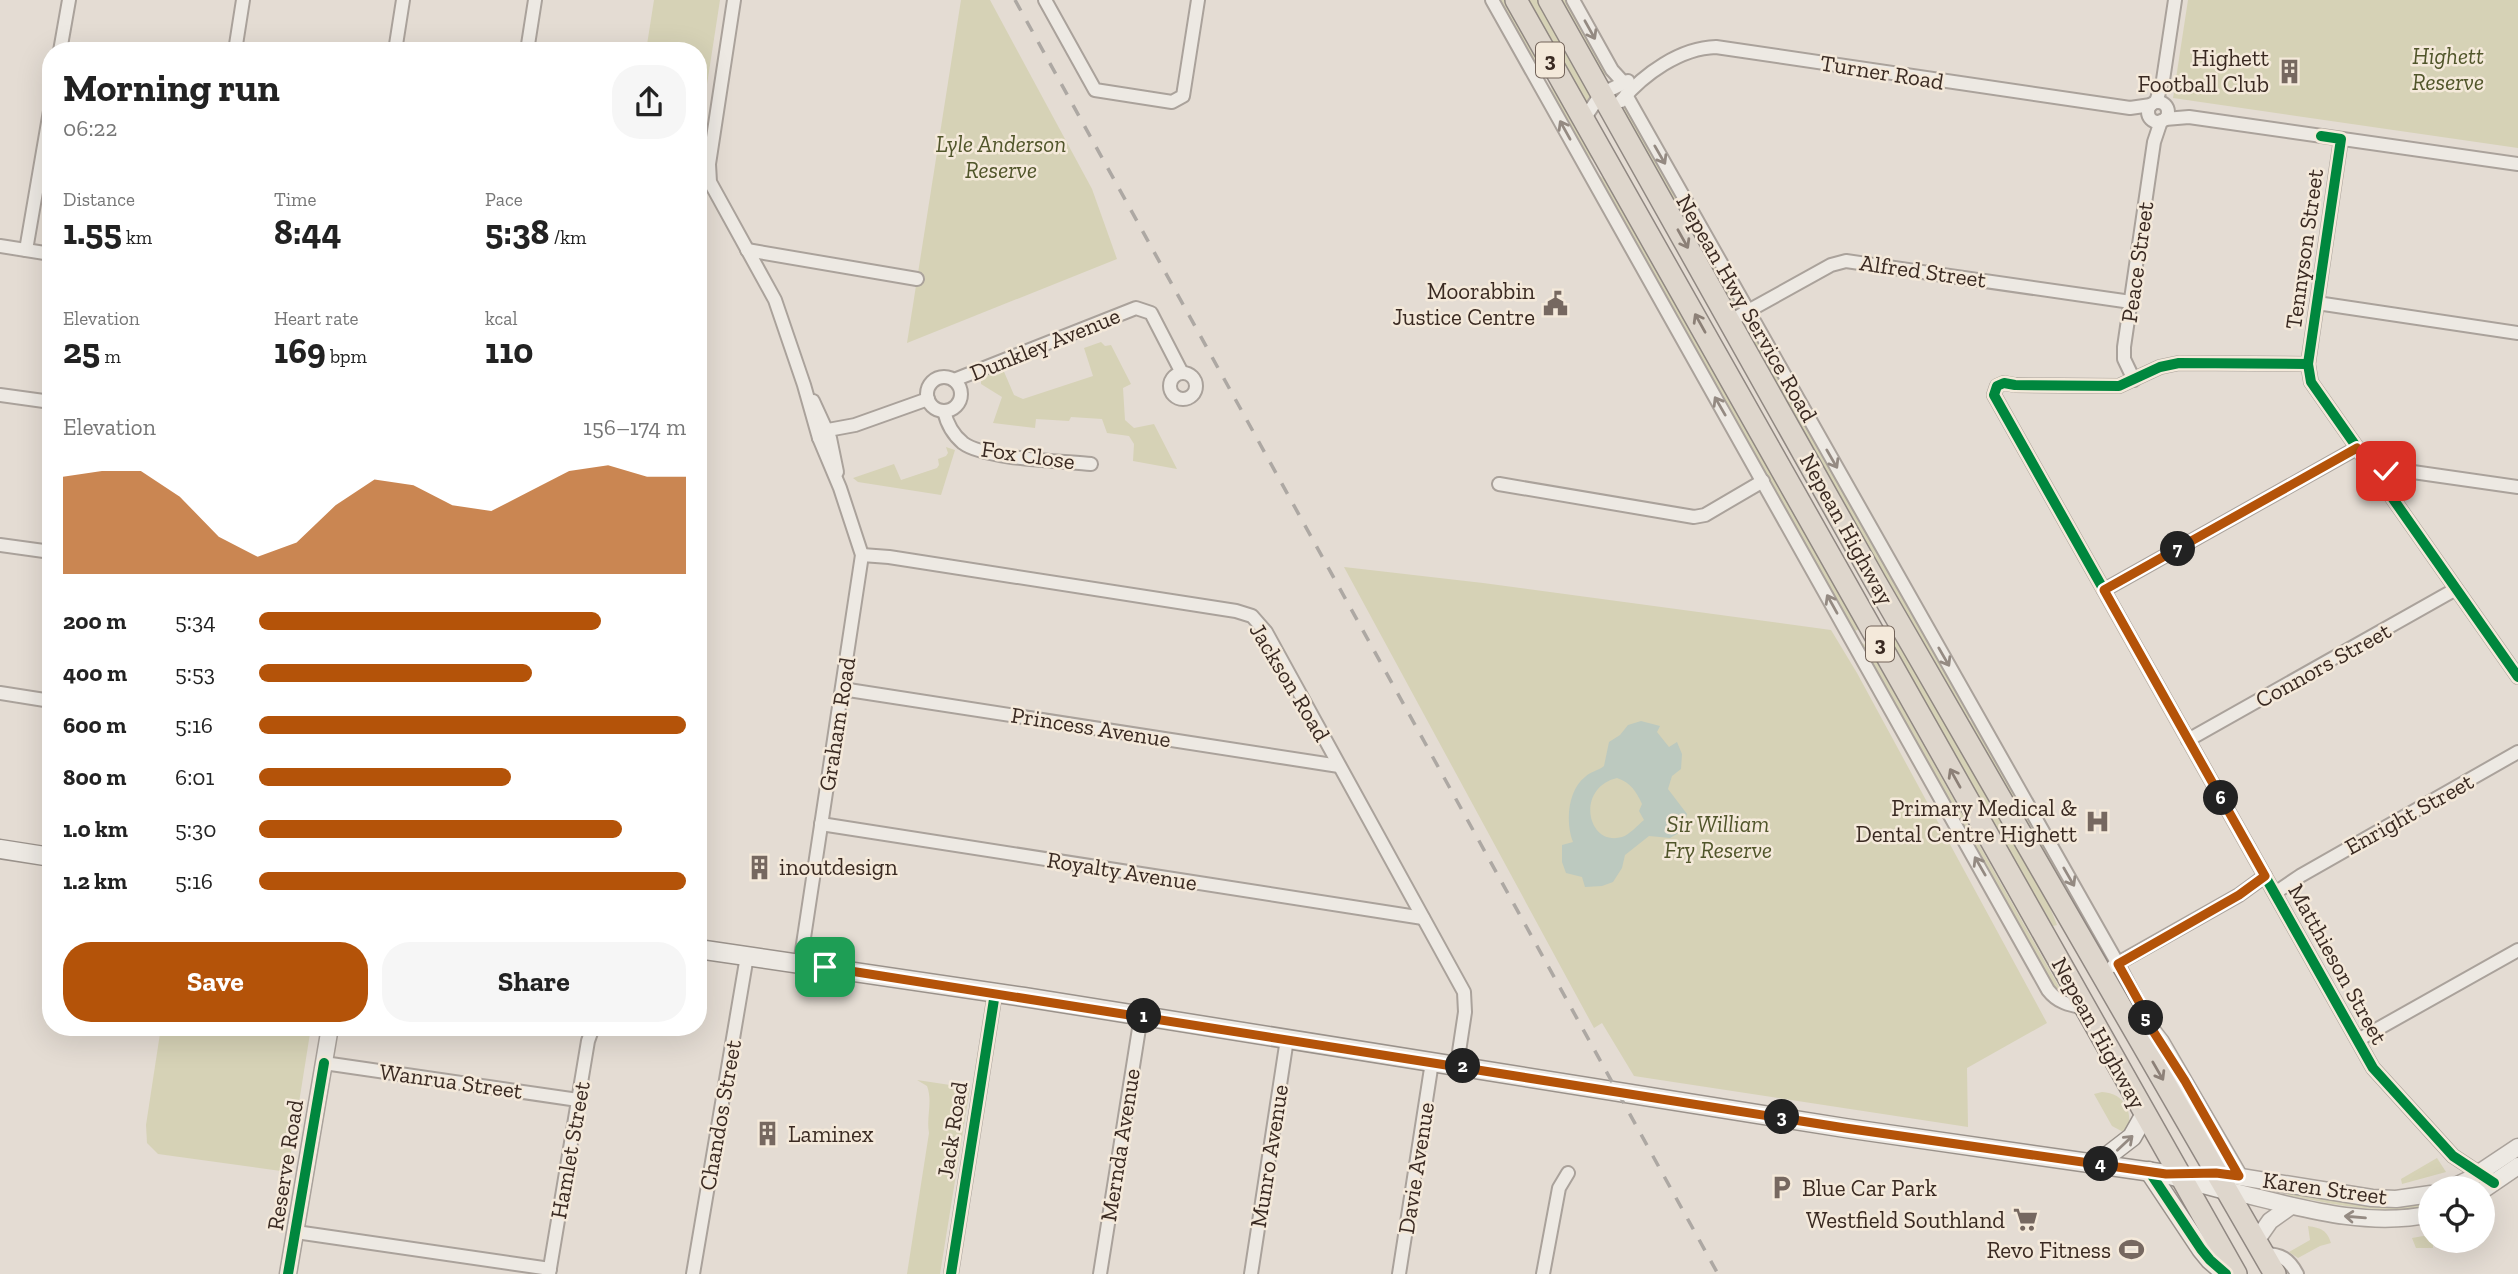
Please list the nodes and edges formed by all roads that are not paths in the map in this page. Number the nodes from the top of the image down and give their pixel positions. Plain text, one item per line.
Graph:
1 (69, 0) edge
2 (243, 0) edge
3 (403, 0) edge
4 (535, 0) edge
5 (734, 0) edge
6 (1045, 0) edge
7 (1198, 0) edge
8 (1492, 0) edge
9 (1516, 0) edge
10 (1549, 0) edge
11 (1573, 0) edge
12 (2175, 0) edge
13 (62, 42) edge
14 (236, 42) edge
15 (396, 42) edge
16 (528, 42) edge
17 (1551, 61) junction
18 (1541, 89) junction
19 (1624, 89) junction
20 (1607, 103) junction
21 (2159, 112) junction
22 (1584, 119) junction
23 (2341, 139) junction
24 (707, 148) edge
25 (42, 157) edge
26 (1581, 160) junction
27 (2518, 164) edge
28 (1612, 169) junction
29 (707, 178) edge
30 (0, 246) edge
31 (26, 250) junction
32 (747, 250) junction
33 (42, 253) edge
34 (785, 258) junction
35 (757, 267) junction
36 (916, 279) dead end
37 (2131, 302) junction
38 (2316, 303) junction
39 (1749, 311) junction
40 (1730, 321) junction
41 (2518, 333) edge
42 (2308, 363) junction
43 (1182, 373) dead end
44 (954, 380) junction
45 (2134, 380) junction
46 (928, 394) junction
47 (0, 395) edge
48 (42, 401) edge
49 (944, 411) junction
50 (826, 436) junction
51 (2357, 448) junction
52 (1091, 464) dead end
53 (2375, 474) junction
54 (1763, 481) junction
55 (1499, 484) dead end
56 (2518, 487) edge
57 (0, 545) edge
58 (42, 551) edge
59 (862, 555) junction
60 (2456, 589) junction
61 (2104, 590) junction
62 (1896, 617) junction
63 (1873, 631) junction
64 (1853, 641) junction
65 (2518, 677) edge
66 (842, 689) junction
67 (0, 693) edge
68 (42, 700) edge
69 (2188, 740) junction
70 (2518, 752) edge
71 (1339, 765) junction
72 (821, 824) junction
73 (0, 849) edge
74 (42, 856) edge
75 (2270, 885) junction
76 (1423, 918) junction
77 (707, 950) edge
78 (2518, 950) edge
79 (747, 956) junction
80 (800, 964) junction
81 (2109, 968) junction
82 (995, 993) junction
83 (2085, 1008) junction
84 (1141, 1016) junction
85 (328, 1036) edge
86 (590, 1036) edge
87 (1287, 1039) junction
88 (2358, 1040) junction
89 (1432, 1062) junction
90 (324, 1063) junction
91 (1457, 1065) junction
92 (578, 1100) junction
93 (2145, 1114) junction
94 (2518, 1147) edge
95 (2096, 1164) junction
96 (2518, 1166) edge
97 (1568, 1172) dead end
98 (2169, 1174) junction
99 (2471, 1176) edge
100 (2491, 1176) edge
101 (2495, 1178) edge
102 (2227, 1180) junction
103 (2418, 1196) edge
104 (2291, 1206) junction
105 (2418, 1215) edge
106 (296, 1232) junction
107 (2260, 1248) junction
108 (549, 1272) edge
109 (288, 1274) edge
110 (693, 1274) edge
111 (951, 1274) edge
112 (1100, 1274) edge
113 (1251, 1274) edge
114 (1399, 1274) edge
115 (1543, 1274) edge
116 (2226, 1274) edge
117 (2236, 1274) edge
118 (2275, 1274) edge
119 (2297, 1274) edge

1 - 13 street
2 - 14 street
3 - 15 street
4 - 16 street
5 - 24 street, Graham Road
6 - 7 street
8 - 18 street
9 - 17 highway, Nepean Highway / 3
10 - 20 highway, Nepean Highway / 3
11 -> 19 street, Nepean Hwy Service Road
12 - 21 street, Peace Street
17 - 18 street
17 - 22 highway, Nepean Highway / 3
26 -> 18 street
19 - 20 street, Turner Road
19 - 20 street, Turner Road
19 - 21 street, Turner Road
19 -> 39 street, Nepean Hwy Service Road
20 - 22 street, Turner Road
20 -> 40 highway, Nepean Highway / 3
21 - 23 street, Turner Road
21 - 37 street, Peace Street
22 - 28 highway, Nepean Highway / 3
23 - 27 street, Turner Road
23 - 38 street, Tennyson Street
25 - 31 street
26 - 28 street
54 -> 26 street
63 -> 28 highway, Nepean Highway / 3
29 - 32 street, Graham Road
30 - 31 street
31 - 33 street
32 - 34 street
32 - 35 street, Graham Road
34 - 35 street
34 - 36 street
35 - 50 street, Graham Road
37 - 39 street, Alfred Street
37 - 45 street, Peace Street
38 - 41 street
38 - 42 street, Tennyson Street
39 - 40 street, Alfred Street
39 -> 81 street, Nepean Hwy Service Road
40 - 62 highway, Nepean Highway / 3
42 - 45 street
42 - 51 street, Tennyson Street
43 - 44 street, Dunkley Avenue
44 - 46 street
44 - 49 street
45 - 61 street, Matthieson Street
46 - 49 street
46 - 50 street
47 - 48 street
49 - 52 street, Fox Close
50 - 59 street, Graham Road
51 - 53 street, Tennyson Street
51 - 61 street
53 - 56 street
53 - 60 street, Tennyson Street
54 - 55 street
64 -> 54 street
57 - 58 street
59 - 66 street, Graham Road
59 - 71 street, Jackson Road
60 - 65 street, Tennyson Street
60 - 69 street, Connors Street
61 - 69 street, Matthieson Street
62 - 63 highway
62 - 81 highway, Nepean Highway / 3
63 - 64 street
83 -> 63 highway, Nepean Highway / 3
83 -> 64 street
66 - 71 street, Princess Avenue
66 - 72 street, Graham Road
67 - 68 street
69 - 75 street, Matthieson Street
70 - 75 street, Enright Street
71 - 76 street, Jackson Road
72 - 76 street, Royalty Avenue
72 - 80 street, Graham Road
73 - 74 main road
75 - 81 street, Enright Street
75 - 88 street, Matthieson Street
76 - 91 street, Jackson Road
77 - 79 main road
78 - 88 street
79 - 80 main road
79 - 110 street, Chandos Street
80 - 82 main road
81 -> 102 highway, Nepean Highway / 3
82 - 84 main road
82 - 111 street, Jack Road
83 - 93 highway, Nepean Highway / 3
84 - 87 main road
84 - 112 street, Mernda Avenue
85 - 90 street, Reserve Road
86 - 92 street, Hamlet Street
87 - 89 main road
87 - 113 street, Munro Avenue
88 - 99 street, Matthieson Street
89 - 91 main road
89 - 114 street, Davie Avenue
90 - 92 street, Wanrua Street
90 - 106 street, Reserve Road
91 - 95 main road
92 - 108 street, Hamlet Street
95 -> 93 main road
93 - 98 highway, Nepean Highway / 3
94 - 100 street
95 - 98 main road
96 - 101 street
97 - 115 street
98 - 102 main road
98 - 116 main road
98 - 117 highway, Nepean Highway / 3
102 - 103 street, Karen Street
102 - 104 street, Karen Street
102 - 107 highway, Nepean Highway / 3
105 -> 104 street, Karen Street
104 - 107 street
106 - 108 street
106 - 109 street, Reserve Road
107 - 118 highway, Nepean Highway / 3
107 - 119 street

